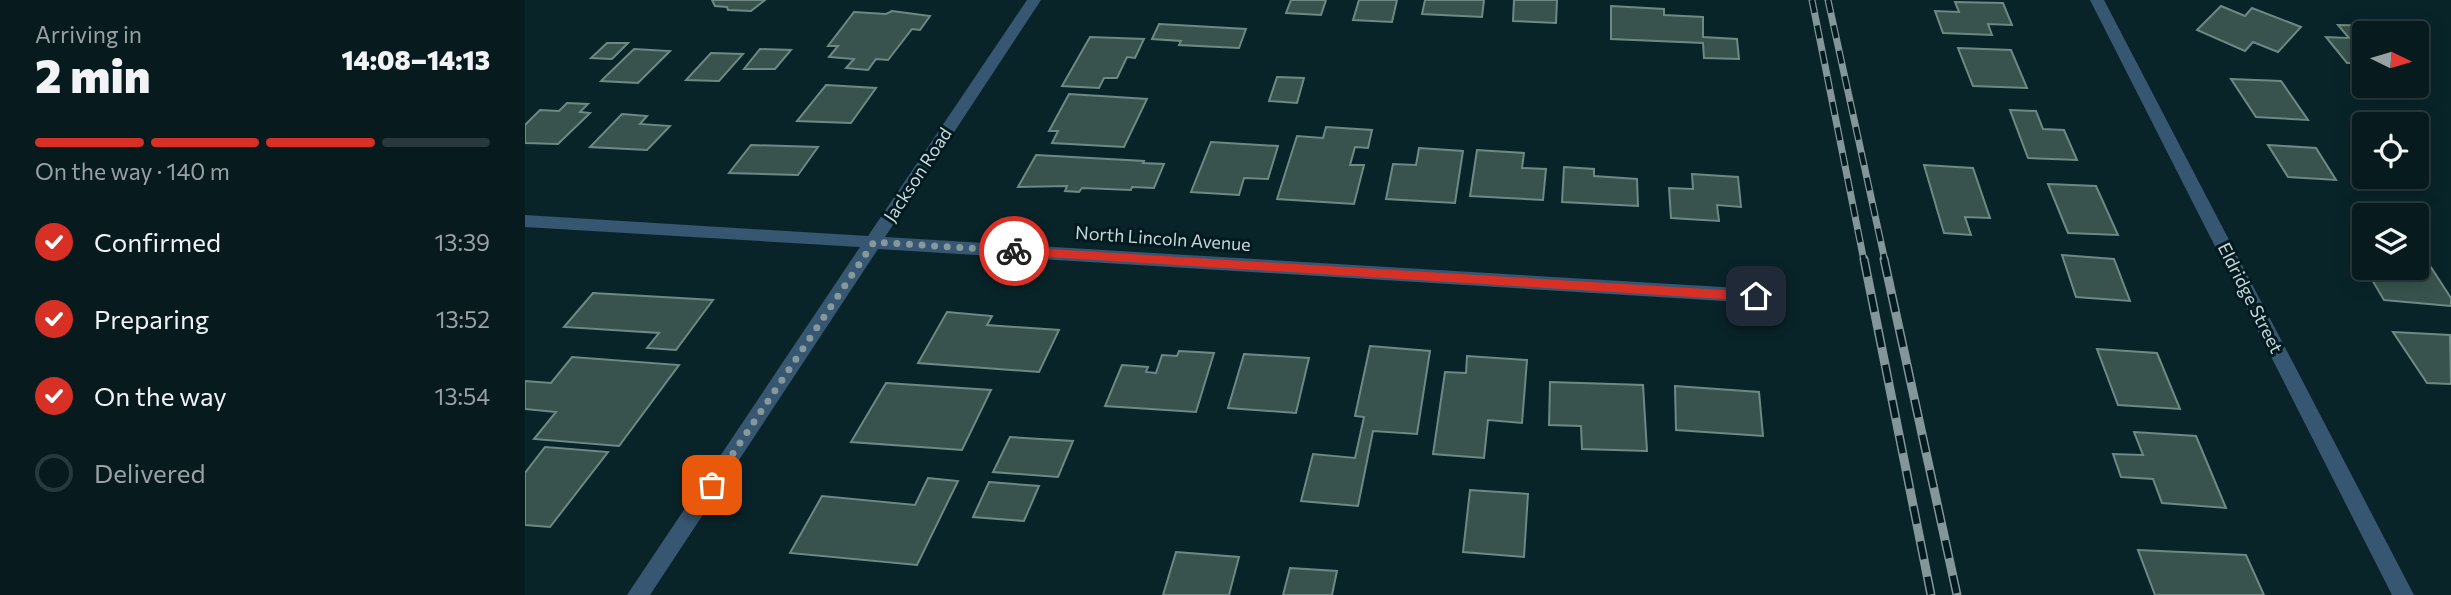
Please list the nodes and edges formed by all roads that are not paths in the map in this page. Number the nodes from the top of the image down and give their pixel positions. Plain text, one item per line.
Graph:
1 (1034, 0) edge
2 (2097, 0) edge
3 (525, 221) edge
4 (874, 242) junction
5 (1756, 296) dead end
6 (638, 595) edge
7 (2403, 595) edge

1 - 4 street, Jackson Road
2 - 7 street, Eldridge Street
3 - 4 street, North Lincoln Avenue
4 - 5 street, North Lincoln Avenue
4 - 6 street, Jackson Road

